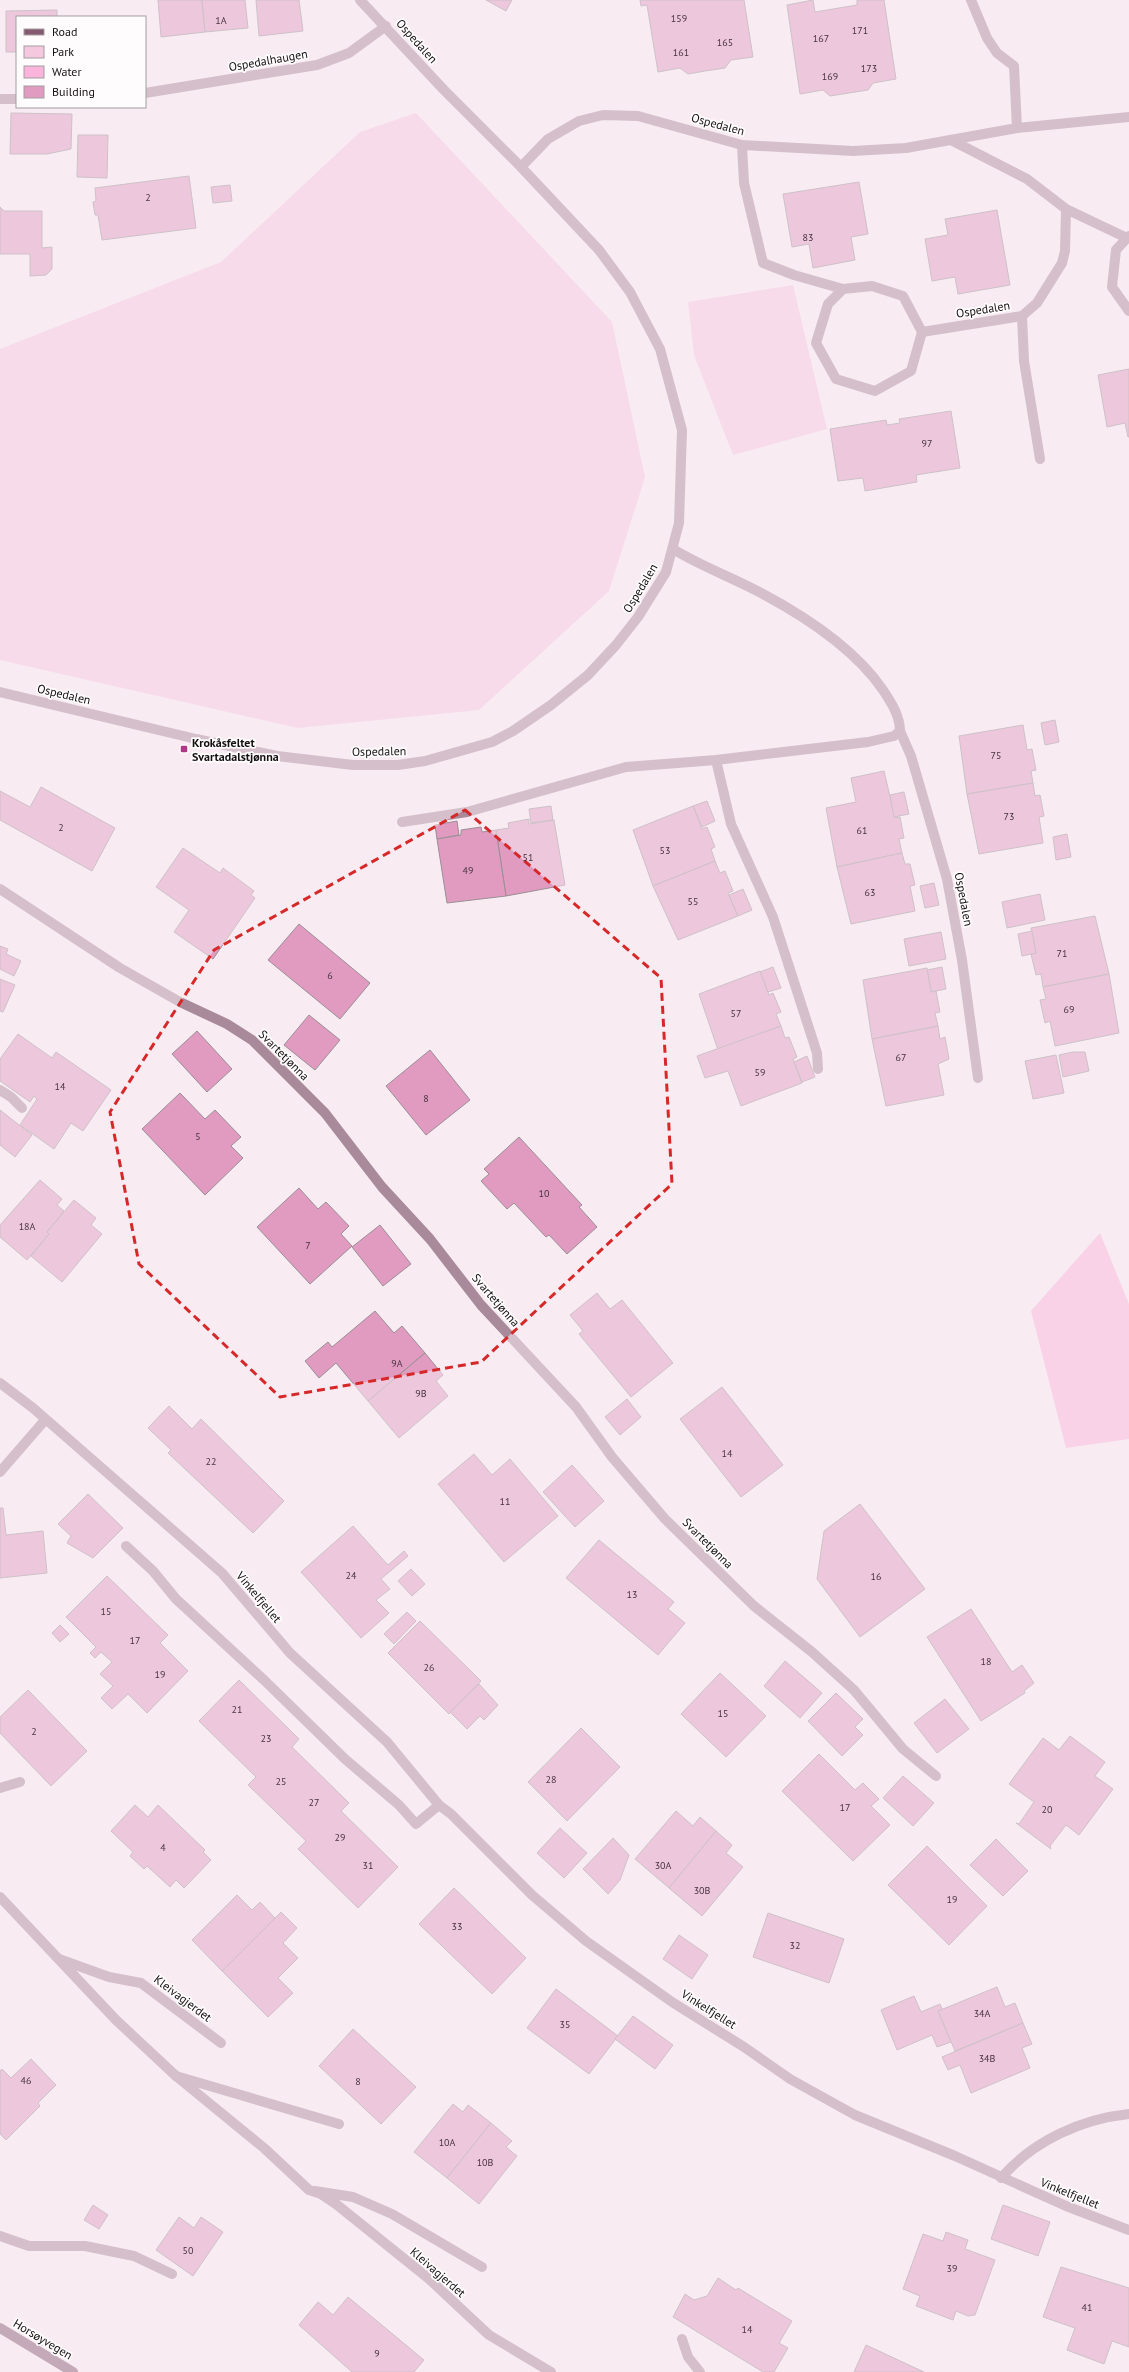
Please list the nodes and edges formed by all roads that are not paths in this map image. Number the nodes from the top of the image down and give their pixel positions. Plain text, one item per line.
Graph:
1 (360, 0) edge
2 (971, 0) edge
3 (386, 26) junction
4 (146, 93) edge
5 (0, 99) edge
6 (16, 99) edge
7 (1129, 117) edge
8 (1016, 128) junction
9 (951, 140) junction
10 (742, 145) junction
11 (522, 166) junction
12 (1066, 209) junction
13 (1128, 237) edge
14 (844, 290) junction
15 (1129, 311) edge
16 (1022, 316) junction
17 (922, 332) junction
18 (1040, 459) dead end
19 (673, 549) junction
20 (0, 692) edge
21 (900, 731) junction
22 (716, 760) junction
23 (402, 822) dead end
24 (0, 889) edge
25 (818, 1069) dead end
26 (978, 1078) dead end
27 (0, 1090) edge
28 (22, 1108) dead end
29 (0, 1384) edge
30 (45, 1420) junction
31 (0, 1472) edge
32 (126, 1546) dead end
33 (936, 1776) dead end
34 (20, 1782) dead end
35 (0, 1788) edge
36 (439, 1805) junction
37 (0, 1897) edge
38 (59, 1959) junction
39 (221, 2042) dead end
40 (176, 2076) junction
41 (1129, 2114) edge
42 (339, 2124) dead end
43 (1001, 2178) junction
44 (309, 2190) junction
45 (1129, 2230) edge
46 (0, 2236) edge
47 (482, 2267) dead end
48 (172, 2274) dead end
49 (0, 2328) edge
50 (682, 2339) dead end
51 (73, 2372) edge
52 (551, 2372) edge
53 (700, 2372) edge

1 - 3 street, Ospedalen
2 - 8 street
3 - 4 street, Ospedalhaugen
3 - 11 street, Ospedalen
5 - 6 street
7 - 8 street, Ospedalen
8 - 9 street, Ospedalen
9 - 10 street, Ospedalen
9 - 12 street
10 - 11 street, Ospedalen
10 - 14 street
11 - 19 street, Ospedalen
12 - 13 street
12 - 16 street, Ospedalen
13 - 15 street
14 - 17 street
14 - 17 street
16 - 17 street, Ospedalen
16 - 18 street
19 - 20 street, Ospedalen
19 - 21 street, Ospedalen
21 - 22 street
21 - 26 street, Ospedalen
22 - 23 street
22 - 25 street
24 - 33 street, Svartetjønna
27 - 28 street
29 - 30 street, Vinkelfjellet
30 - 31 street
30 - 36 street, Vinkelfjellet
32 - 36 street
34 - 35 street
36 - 43 street, Vinkelfjellet
37 - 38 street, Kleivagjerdet
38 - 39 street, Kleivagjerdet
38 - 40 street, Kleivagjerdet
40 - 42 street, Kleivagjerdet
40 - 44 street, Kleivagjerdet
41 - 43 street
43 - 45 street, Vinkelfjellet
44 - 47 street, Kleivagjerdet
44 - 52 street, Kleivagjerdet
46 - 48 street
49 - 51 main road, Horsøyvegen
50 - 53 street

